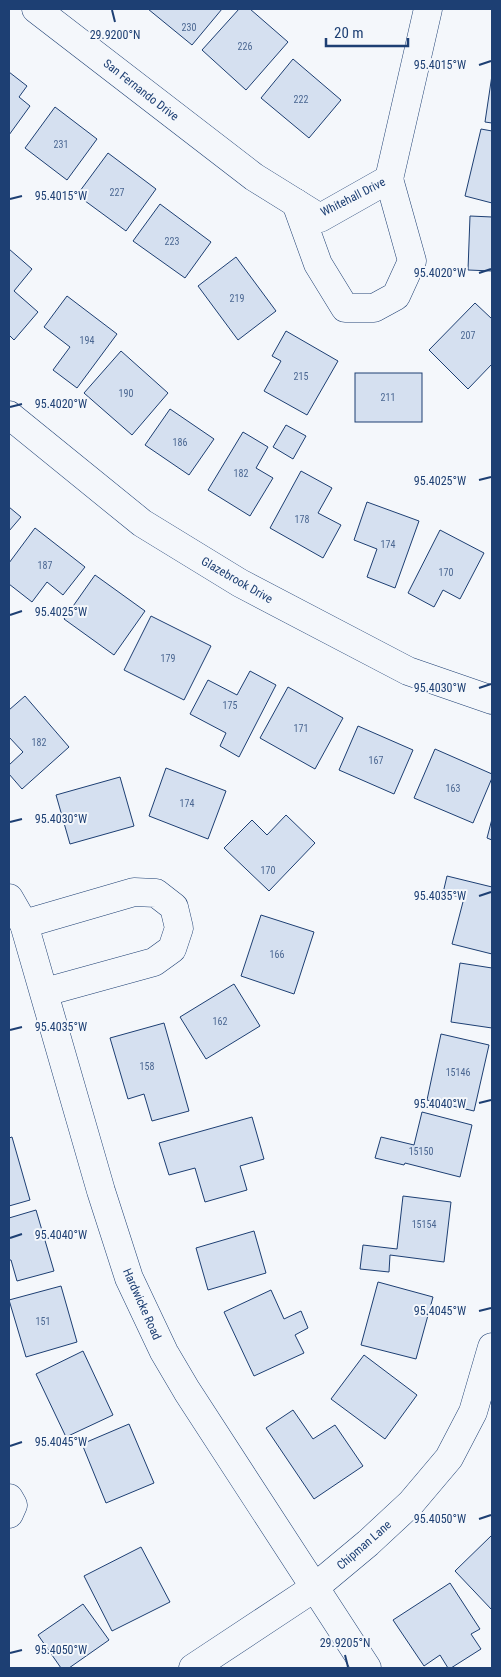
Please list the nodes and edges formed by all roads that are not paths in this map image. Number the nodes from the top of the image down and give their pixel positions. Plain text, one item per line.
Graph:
1 (36, 9) edge
2 (428, 9) edge
3 (246, 171) joint
4 (389, 179) junction
5 (296, 203) junction
6 (9, 415) edge
7 (492, 700) edge
8 (9, 898) edge
9 (24, 924) junction
10 (45, 992) junction
11 (492, 1347) edge
12 (9, 1498) edge
13 (9, 1514) edge
14 (314, 1588) junction
15 (193, 1668) edge
16 (367, 1668) edge

1 - 3 street, San Fernando Drive
2 - 4 street, Whitehall Drive
3 - 5 street, Whitehall Drive
4 - 5 street, Whitehall Drive
4 - 5 street
6 - 7 street, Glazebrook Drive
8 - 9 street, Hardwicke Road
9 - 10 street, Hardwicke Road
9 - 10 street
10 - 14 street, Hardwicke Road
11 - 14 street, Chipman Lane
12 - 13 street
14 - 15 street, Chipman Lane
14 - 16 street, Hardwicke Road

